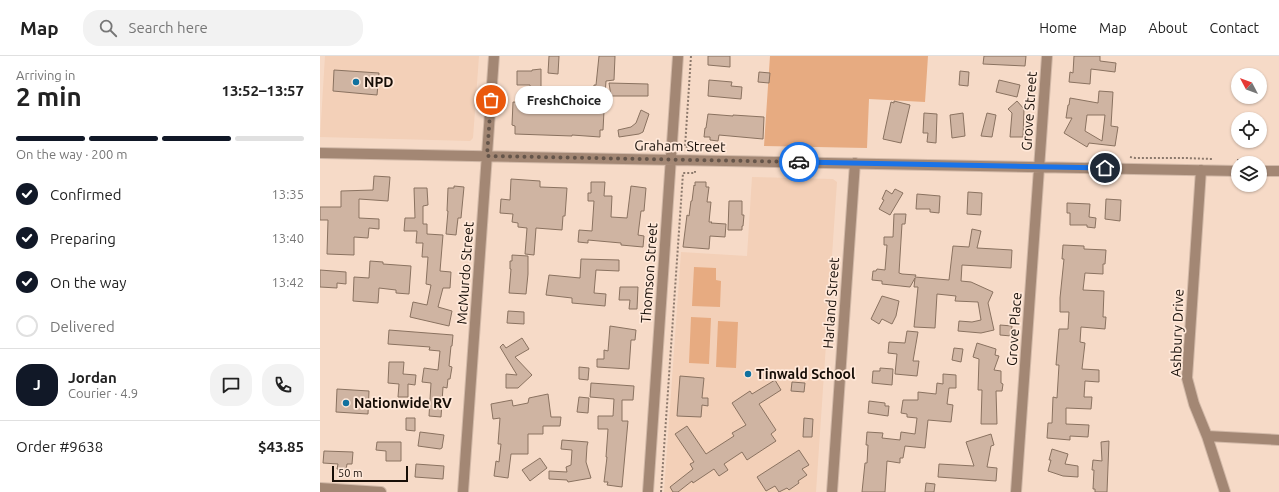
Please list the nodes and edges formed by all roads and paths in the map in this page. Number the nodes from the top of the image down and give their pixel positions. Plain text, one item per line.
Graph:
1 (494, 56) edge
2 (678, 56) edge
3 (691, 56) edge
4 (1047, 56) edge
5 (696, 150) dead end
6 (320, 153) edge
7 (487, 156) junction
8 (1130, 157) dead end
9 (671, 159) junction
10 (1218, 160) dead end
11 (855, 163) junction
12 (1039, 167) junction
13 (1201, 170) junction
14 (695, 171) dead end
15 (1231, 171) edge
16 (1267, 171) edge
17 (1279, 171) edge
18 (1207, 436) junction
19 (1279, 440) edge
20 (320, 488) edge
21 (381, 492) edge
22 (463, 492) edge
23 (648, 492) edge
24 (661, 492) edge
25 (832, 492) edge
26 (1016, 492) edge
27 (1224, 492) edge

1 - 7 street, McMurdo Street
2 - 9 street, Thomson Street
3 - 5 path
4 - 12 street, Grove Street
6 - 7 street, Graham Street
7 - 9 street, Graham Street
7 - 22 street, McMurdo Street
8 - 10 path
9 - 11 street, Graham Street
9 - 23 street, Thomson Street
11 - 12 street, Graham Street
11 - 25 street, Harland Street
12 - 13 street, Graham Street
12 - 26 street, Grove Place
13 - 15 street, Graham Street
13 - 18 street, Ashbury Drive
14 - 24 path
16 - 17 street
18 - 19 street
18 - 27 street, Ashbury Drive
20 - 21 street

